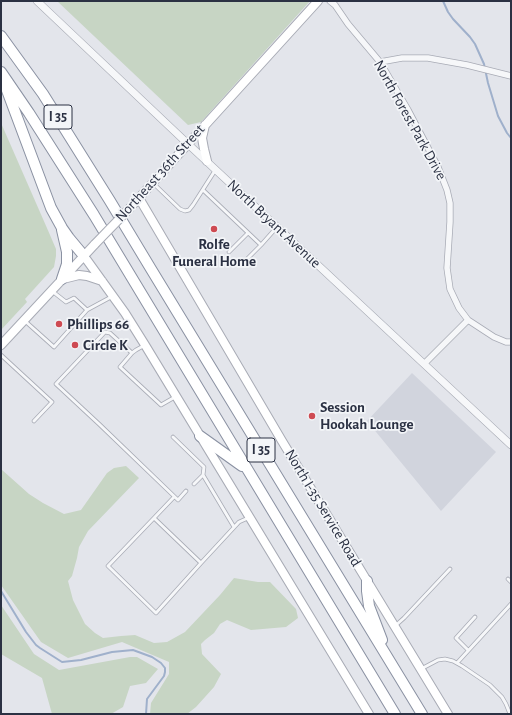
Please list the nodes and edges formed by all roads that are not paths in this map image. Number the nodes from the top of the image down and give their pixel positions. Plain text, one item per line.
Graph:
1 (37, 1) edge
2 (318, 1) edge
3 (330, 1) edge
4 (1, 36) edge
5 (380, 62) junction
6 (1, 73) edge
7 (511, 76) edge
8 (205, 124) junction
9 (188, 144) junction
10 (207, 162) junction
11 (216, 170) junction
12 (152, 183) junction
13 (202, 190) junction
14 (139, 198) junction
15 (277, 227) junction
16 (62, 228) junction
17 (248, 232) junction
18 (261, 245) junction
19 (230, 252) dead end
20 (84, 256) junction
21 (247, 259) dead end
22 (62, 279) junction
23 (102, 282) junction
24 (51, 291) junction
25 (112, 296) junction
26 (87, 310) junction
27 (24, 320) junction
28 (468, 320) junction
29 (511, 342) edge
30 (1, 344) edge
31 (145, 345) junction
32 (132, 353) junction
33 (1, 355) edge
34 (424, 364) junction
35 (176, 397) junction
36 (34, 422) dead end
37 (200, 436) junction
38 (173, 437) dead end
39 (511, 445) edge
40 (247, 470) junction
41 (203, 475) junction
42 (194, 484) dead end
43 (186, 491) dead end
44 (174, 497) junction
45 (249, 517) junction
46 (154, 518) junction
47 (234, 527) junction
48 (202, 563) junction
49 (450, 569) dead end
50 (368, 581) junction
51 (511, 604) edge
52 (475, 617) dead end
53 (395, 626) junction
54 (468, 650) junction
55 (390, 662) junction
56 (457, 663) junction
57 (421, 669) junction
58 (369, 714) edge
59 (395, 714) edge
60 (422, 714) edge
61 (448, 714) edge
62 (510, 714) edge

1 - 9 street, North Bryant Avenue
2 - 8 main road, Northeast 36th Street
3 - 5 street, North Forest Park Drive
4 - 55 highway, I 35
5 - 7 street
5 - 28 street, North Forest Park Drive
6 - 16 highway
6 - 40 highway, I 35
8 - 9 main road, Northeast 36th Street
8 - 10 main road
9 - 10 street, North Bryant Avenue
9 - 12 main road, Northeast 36th Street
10 - 11 street, North Bryant Avenue
11 - 13 lane
11 - 15 street, North Bryant Avenue
12 - 13 lane
12 - 14 main road, Northeast 36th Street
13 - 17 lane
14 - 20 main road, Northeast 36th Street, bridge
14 - 50 main road, North I-35 Service Road
15 - 18 lane
15 - 34 street, North Bryant Avenue
16 - 20 highway
16 - 22 highway
17 - 18 lane
17 - 19 lane
18 - 21 lane
20 - 22 main road, Northeast 36th Street
20 - 23 main road
22 - 23 main road
22 - 24 main road, Northeast 36th Street
23 - 25 main road
24 - 26 lane
24 - 27 main road, Northeast 36th Street
25 - 26 lane
25 - 31 main road
26 - 27 lane
27 - 30 main road, Northeast 36th Street
28 - 29 street, North Forest Park Drive
28 - 34 street
31 - 32 lane
31 - 35 main road
32 - 35 lane
32 - 44 lane
33 - 36 lane
34 - 39 street, North Bryant Avenue
35 - 37 main road
37 - 40 highway
37 - 45 main road
38 - 41 lane
40 - 59 highway, I 35
41 - 42 lane
41 - 47 lane
43 - 44 lane
44 - 46 lane
45 - 47 lane
45 - 58 main road
46 - 48 lane
46 - 48 lane
47 - 48 lane
49 - 53 lane
50 - 53 main road, North I-35 Service Road
50 - 55 highway
51 - 54 lane
52 - 54 lane
53 - 57 main road, North I-35 Service Road
54 - 56 lane
55 - 60 highway, I 35
56 - 57 lane
56 - 62 lane
57 - 61 main road, North I-35 Service Road

